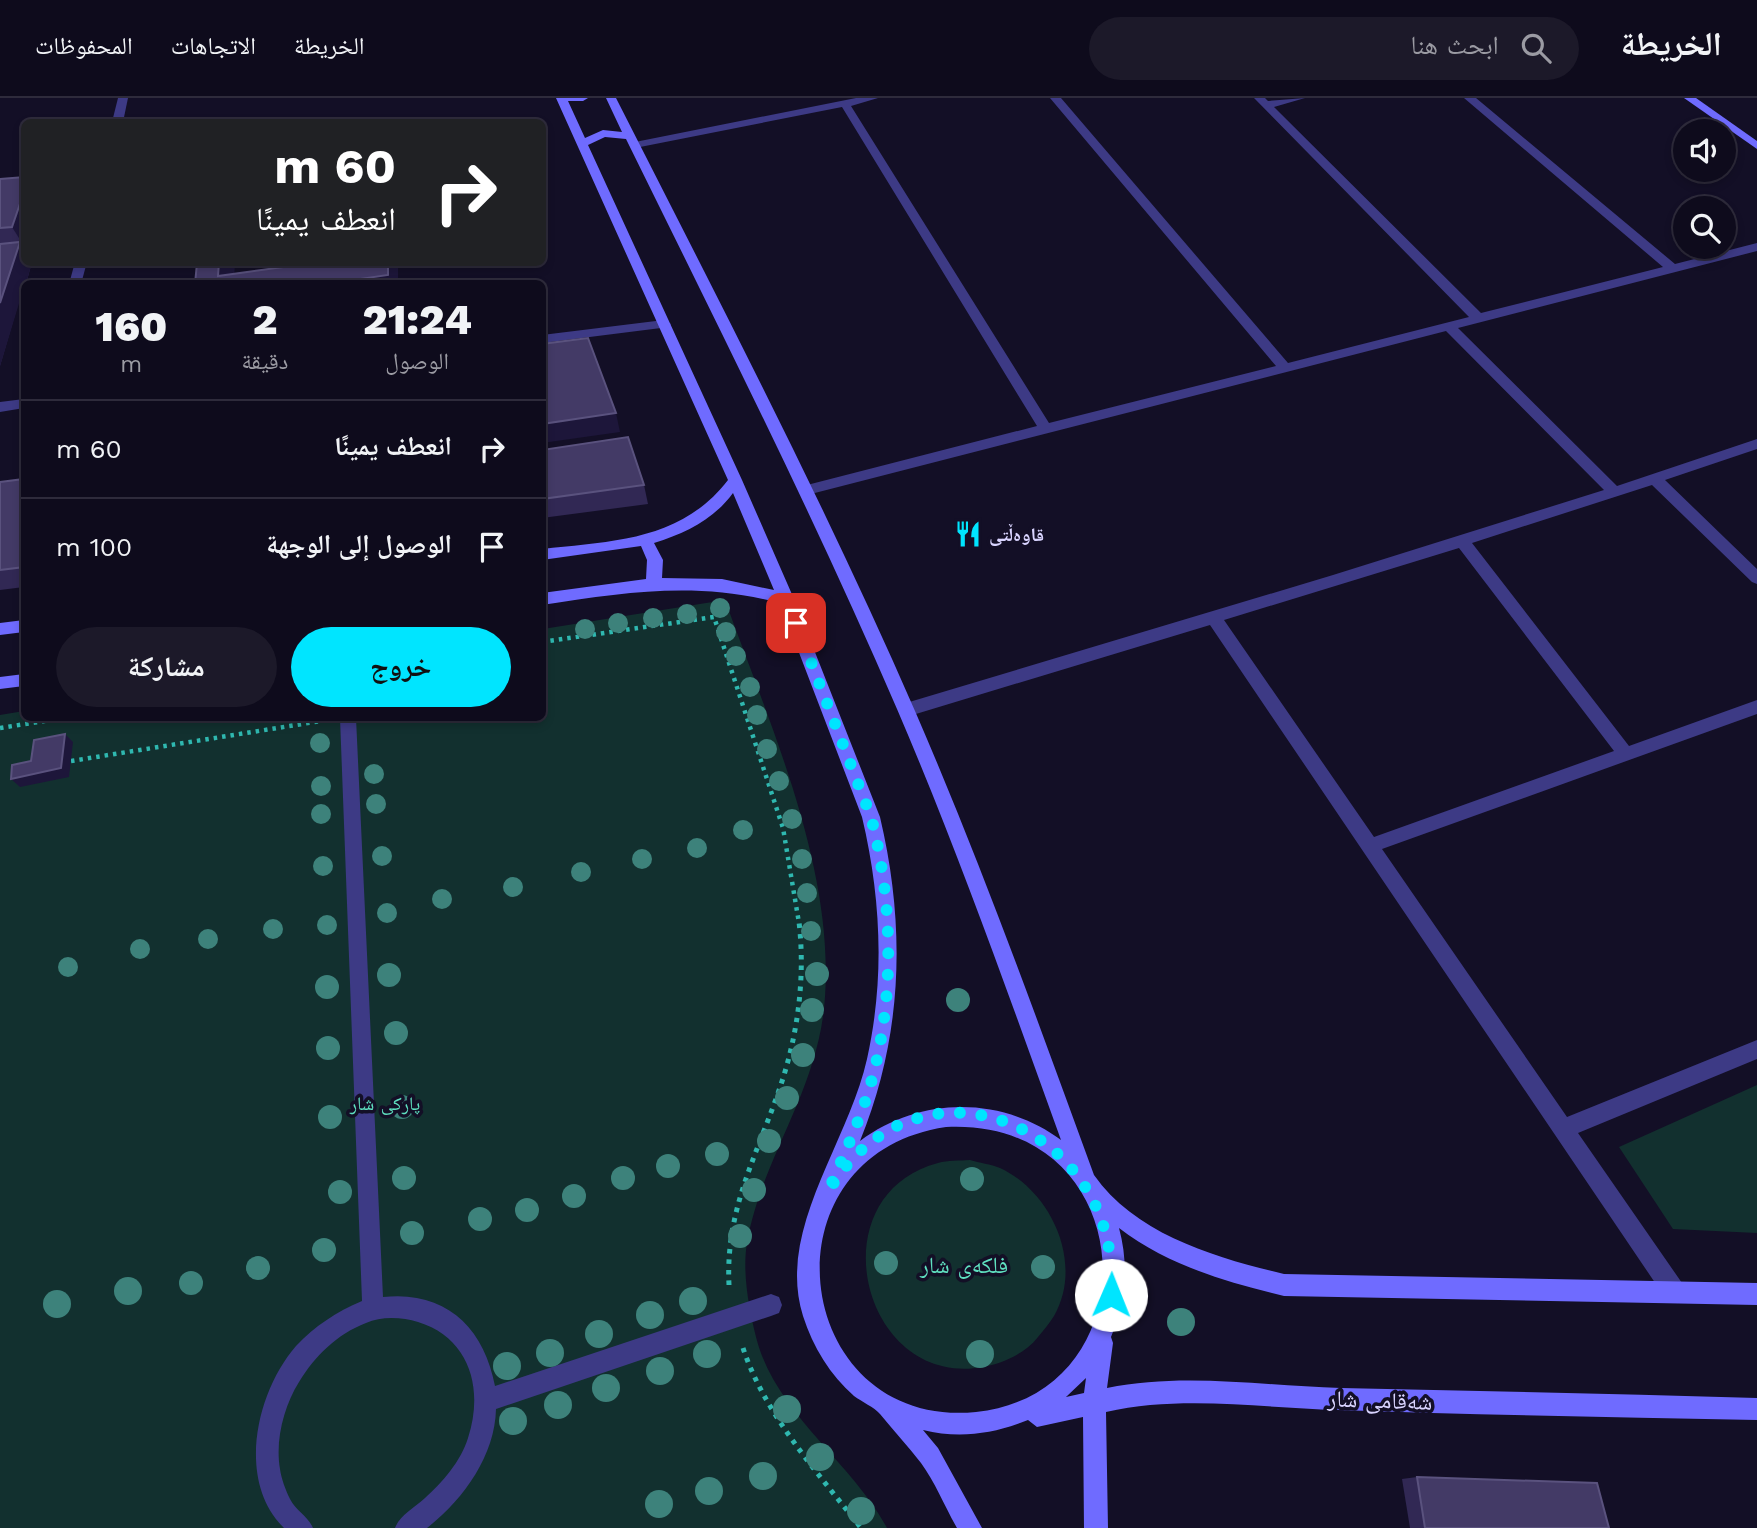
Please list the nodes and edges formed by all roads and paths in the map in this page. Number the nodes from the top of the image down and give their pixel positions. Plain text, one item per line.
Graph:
1 (123, 98) edge
2 (561, 98) edge
3 (566, 98) edge
4 (583, 98) edge
5 (611, 98) edge
6 (873, 98) edge
7 (1055, 98) edge
8 (1300, 98) edge
9 (1469, 98) edge
10 (1689, 98) edge
11 (1262, 101) edge
12 (845, 104) junction
13 (118, 119) edge
14 (632, 141) junction
15 (582, 144) junction
16 (1757, 146) edge
17 (1757, 247) edge
18 (1672, 268) junction
19 (1478, 318) junction
20 (664, 324) junction
21 (1448, 326) junction
22 (546, 339) edge
23 (1284, 368) junction
24 (21, 404) edge
25 (0, 407) edge
26 (1046, 429) junction
27 (1757, 444) edge
28 (1655, 479) junction
29 (735, 480) junction
30 (807, 489) junction
31 (1615, 492) junction
32 (646, 541) junction
33 (1462, 541) junction
34 (546, 554) edge
35 (1757, 578) edge
36 (654, 581) junction
37 (546, 598) edge
38 (786, 599) junction
39 (1214, 618) junction
40 (21, 626) edge
41 (0, 629) edge
42 (546, 641) edge
43 (21, 680) edge
44 (0, 683) edge
45 (1757, 707) edge
46 (906, 709) junction
47 (45, 721) edge
48 (327, 721) edge
49 (340, 721) edge
50 (0, 728) edge
51 (1626, 754) junction
52 (71, 761) dead end
53 (1372, 845) junction
54 (1757, 1049) edge
55 (1565, 1128) junction
56 (1090, 1191) junction
57 (828, 1192) junction
58 (1674, 1291) junction
59 (1757, 1294) edge
60 (771, 1305) dead end
61 (373, 1309) junction
62 (732, 1317) junction
63 (1105, 1323) junction
64 (880, 1400) junction
65 (485, 1401) junction
66 (1094, 1401) junction
67 (1757, 1409) edge
68 (1007, 1422) junction
69 (301, 1528) edge
70 (407, 1528) edge
71 (861, 1528) edge
72 (970, 1528) edge
73 (1096, 1528) edge

1 - 13 street
2 - 15 main road
3 - 4 main road
5 - 14 main road
6 - 12 street
7 - 23 street
8 - 11 street
9 - 18 street
10 - 16 main road
11 - 19 street
12 - 14 street
12 - 26 street
14 - 15 main road
14 - 30 main road
15 - 20 main road
17 - 18 street
18 - 19 street
19 - 21 street
20 - 22 street
20 - 29 main road
21 - 23 street
21 - 31 street
23 - 26 street
24 - 25 street
26 - 30 street
27 - 28 street
28 - 31 street
28 - 35 street
29 - 32 main road
29 - 38 main road
30 - 46 main road
31 - 33 street
32 - 34 main road
32 - 36 main road
33 - 39 street
33 - 51 street
36 - 37 main road
36 - 38 main road
38 - 57 main road
39 - 46 street
39 - 53 street
40 - 41 main road
42 - 62 path
43 - 44 main road
45 - 51 street
46 - 56 main road
47 - 50 path
48 - 52 path
49 - 61 street
51 - 53 street
53 - 55 street
54 - 55 street
55 - 58 street
56 - 57 main road
56 - 58 main road
56 - 63 main road
57 - 64 main road
58 - 59 main road
60 - 62 street
61 - 65 street
61 - 69 street
62 - 65 street
62 - 71 path
63 - 66 main road
63 - 68 main road
64 - 68 main road
64 - 72 main road
65 - 70 street
66 - 67 main road, شەقامی شار
66 - 68 main road, شەقامی شار
66 - 73 main road

